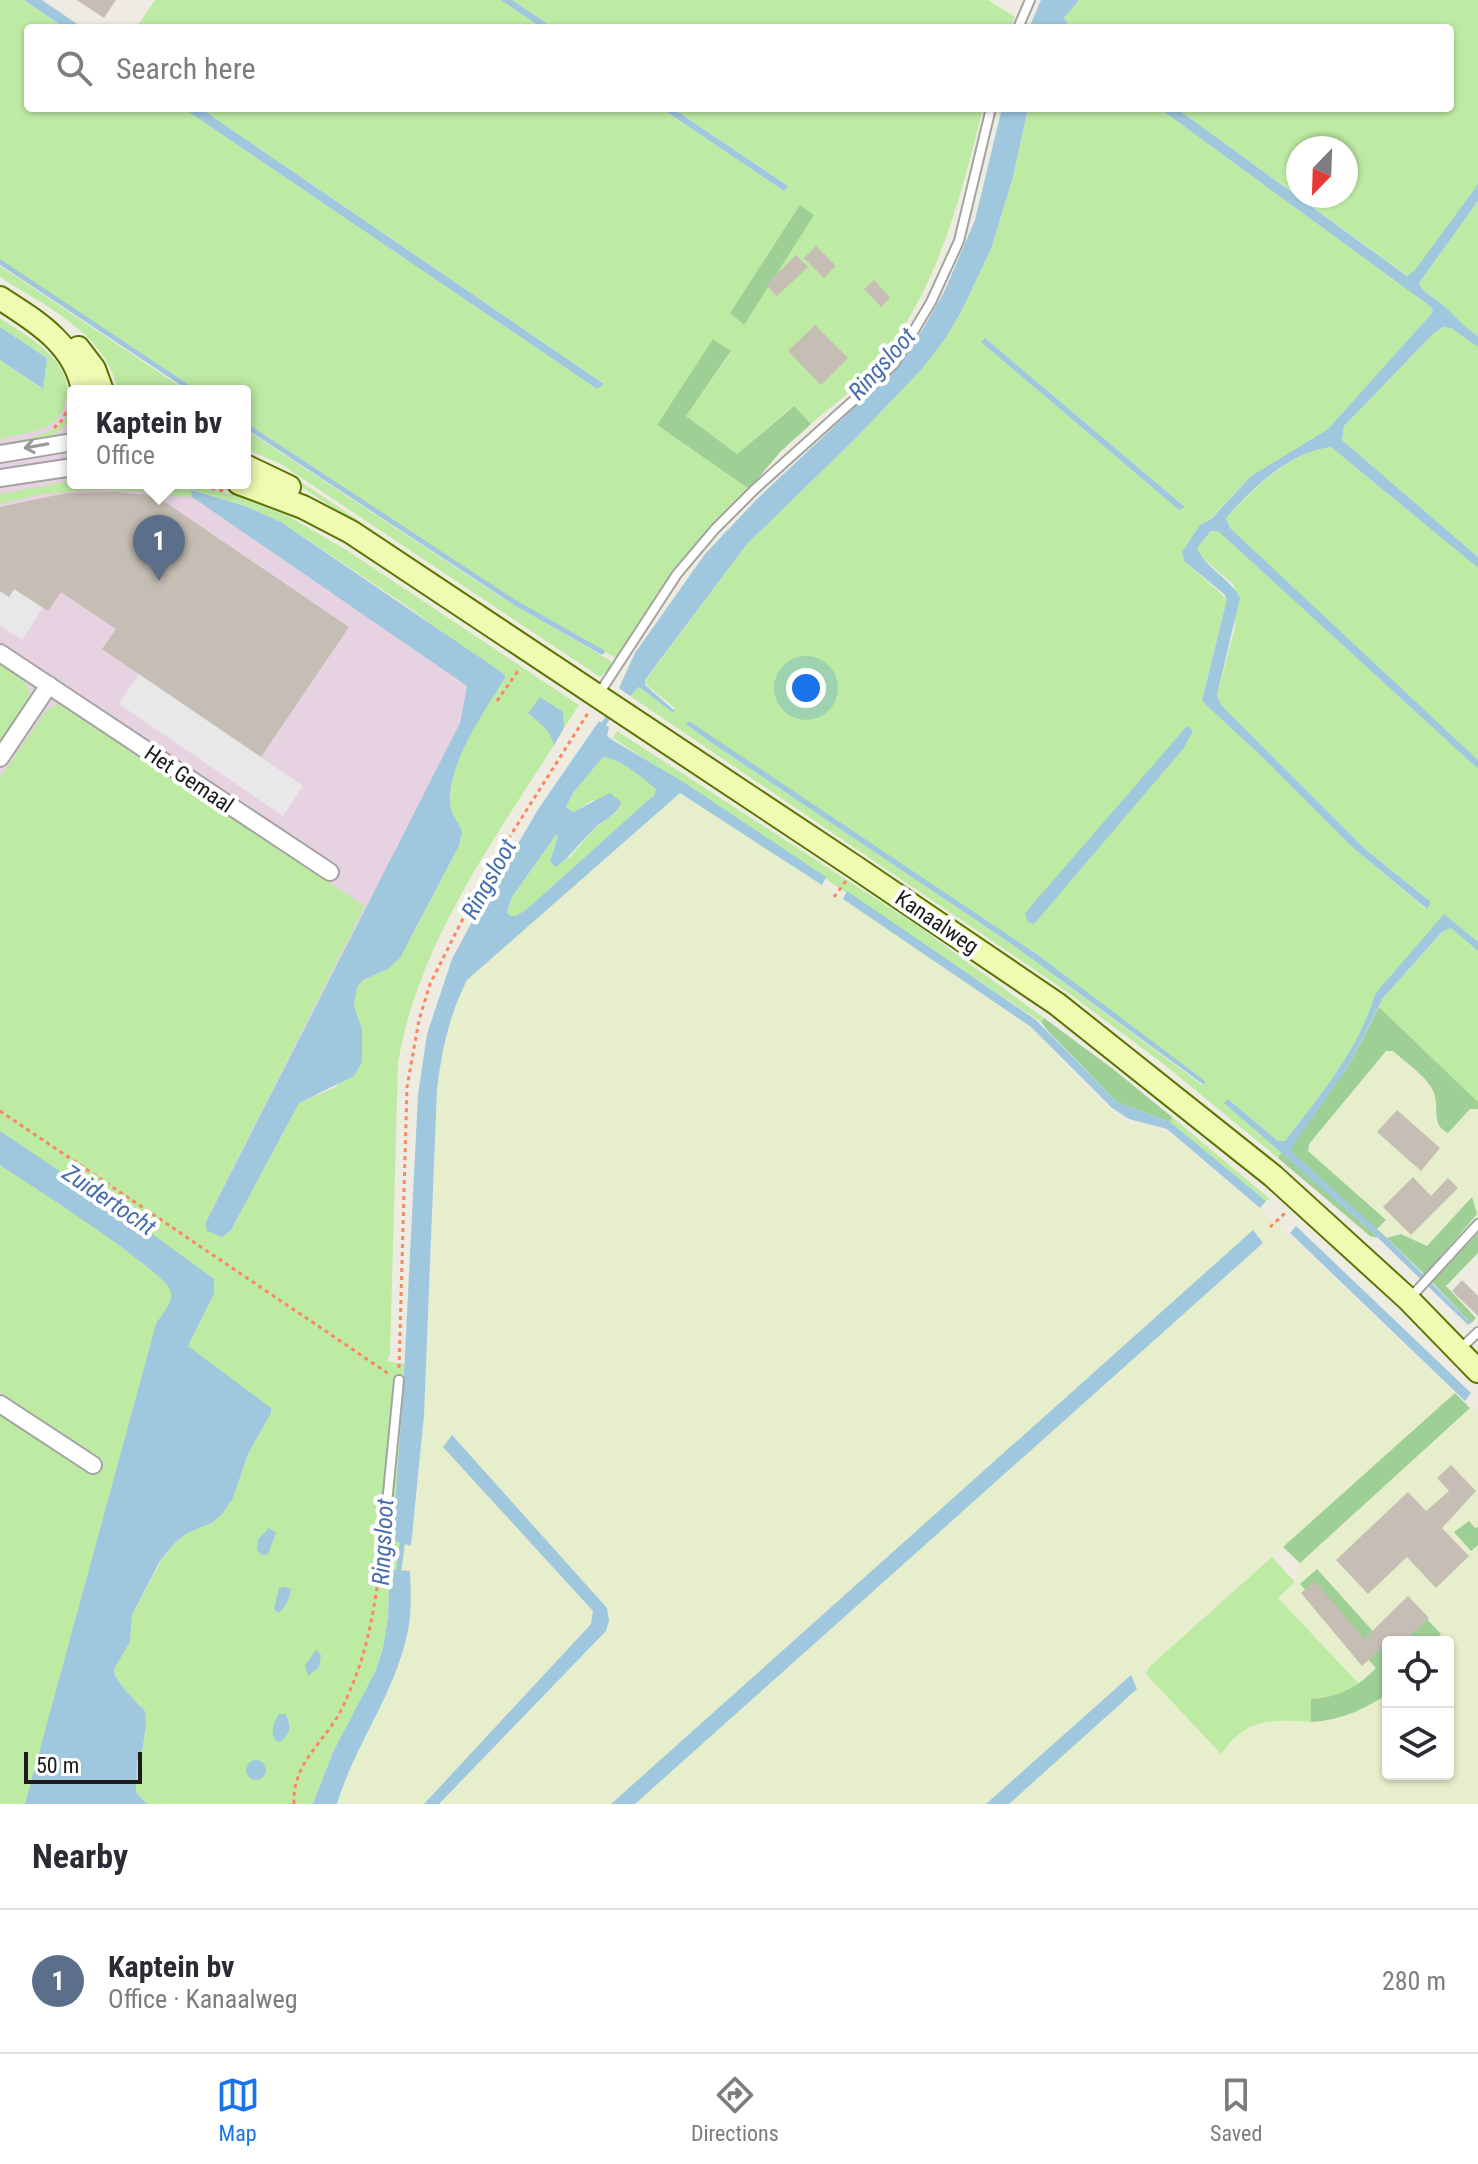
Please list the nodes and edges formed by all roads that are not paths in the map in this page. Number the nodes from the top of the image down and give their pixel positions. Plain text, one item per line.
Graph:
1 (1030, 0) edge
2 (1020, 24) edge
3 (990, 112) edge
4 (0, 298) edge
5 (37, 322) junction
6 (82, 385) edge
7 (99, 385) edge
8 (67, 443) edge
9 (0, 454) edge
10 (67, 468) edge
11 (251, 469) edge
12 (0, 478) edge
13 (251, 488) edge
14 (351, 532) junction
15 (0, 653) edge
16 (49, 685) junction
17 (600, 697) junction
18 (0, 758) edge
19 (330, 872) dead end
20 (1478, 1224) edge
21 (1415, 1292) junction
22 (1478, 1332) edge
23 (1459, 1351) junction
24 (1478, 1371) edge
25 (399, 1380) road end
26 (0, 1404) edge
27 (93, 1465) dead end
28 (382, 1555) road end

1 - 2 lane
3 - 17 lane
4 - 5 street
5 - 6 street
5 - 7 street
8 -> 9 street
10 - 12 street
11 - 14 street, Kanaalweg
13 - 14 street, Kanaalweg
14 - 17 street, Kanaalweg
15 - 16 street, Het Gemaal
16 - 18 street
16 - 19 street, Het Gemaal
17 - 21 street, Kanaalweg
20 - 21 lane
21 - 23 street, Kanaalweg
22 - 23 lane
23 - 24 street, Kanaalweg
25 - 28 lane
26 - 27 street

